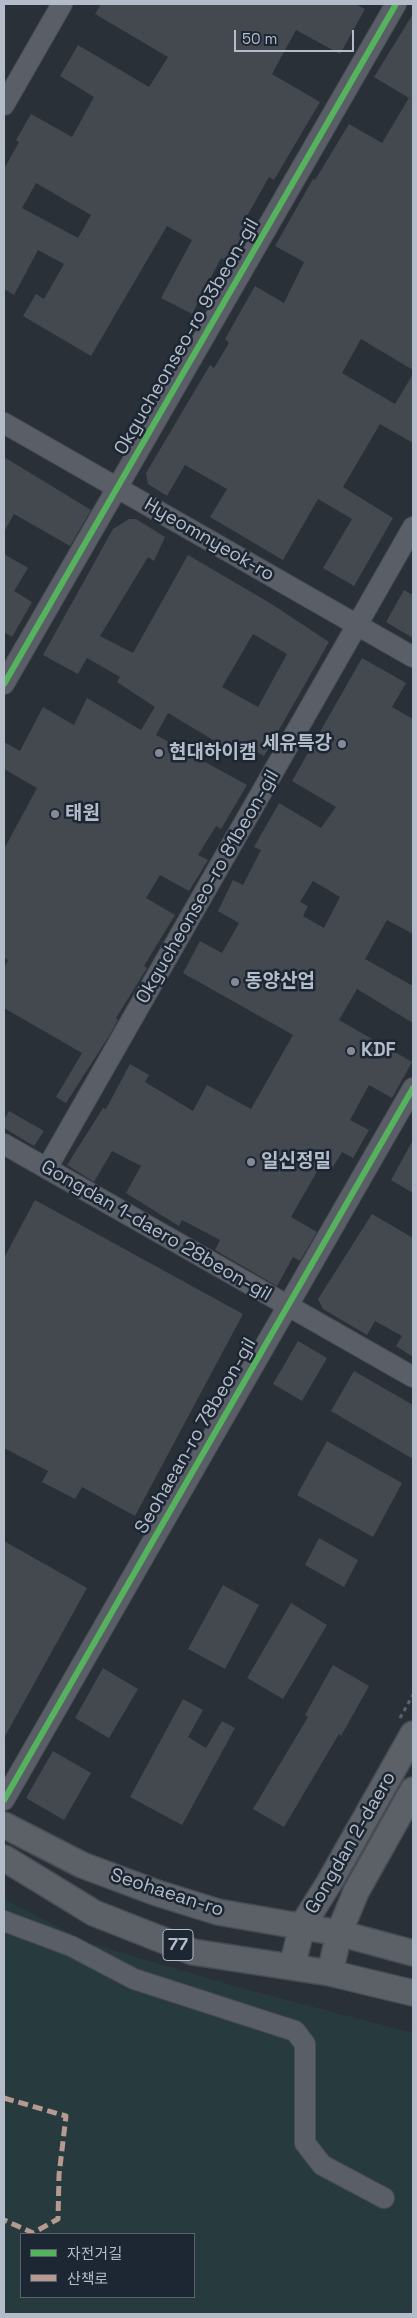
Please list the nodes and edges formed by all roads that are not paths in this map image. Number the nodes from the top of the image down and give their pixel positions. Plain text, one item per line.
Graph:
1 (62, 4) edge
2 (396, 4) edge
3 (4, 105) edge
4 (4, 423) edge
5 (117, 488) junction
6 (413, 527) edge
7 (357, 625) junction
8 (413, 657) edge
9 (4, 684) edge
10 (413, 1088) edge
11 (4, 1144) edge
12 (47, 1168) junction
13 (288, 1306) junction
14 (413, 1377) edge
15 (413, 1734) edge
16 (413, 1790) edge
17 (4, 1800) edge
18 (4, 1825) edge
19 (4, 1858) edge
20 (4, 1921) edge
21 (302, 1926) junction
22 (339, 1933) junction
23 (413, 1952) edge
24 (292, 1967) junction
25 (330, 1973) junction
26 (413, 1993) edge
27 (384, 2198) dead end

1 - 3 street
2 - 5 street, Okgucheonseo-ro 93beon-gil
4 - 5 street, Hyeomnyeok-ro
5 - 7 street, Hyeomnyeok-ro
5 - 9 street, Okgucheonseo-ro 93beon-gil
6 - 7 street, Okgucheonseo-ro 81beon-gil
7 - 8 street, Hyeomnyeok-ro
7 - 12 street, Okgucheonseo-ro 81beon-gil
10 - 13 street, Seohaean-ro 78beon-gil
11 - 12 street, Gongdan 1-daero 28beon-gil
12 - 13 street, Gongdan 1-daero 28beon-gil
13 - 14 street, Gongdan 1-daero 28beon-gil
13 - 17 street, Seohaean-ro 78beon-gil
15 - 21 main road, Gongdan 2-daero
16 - 22 main road, Gongdan 2-daero
18 - 21 main road, Seohaean-ro / 77
19 - 24 main road, 77
20 - 27 street
21 - 22 main road, Seohaean-ro
21 - 24 main road, Gongdan 2-daero
22 - 23 main road, Seohaean-ro
22 - 25 main road
24 - 25 main road, 77
25 - 26 main road

